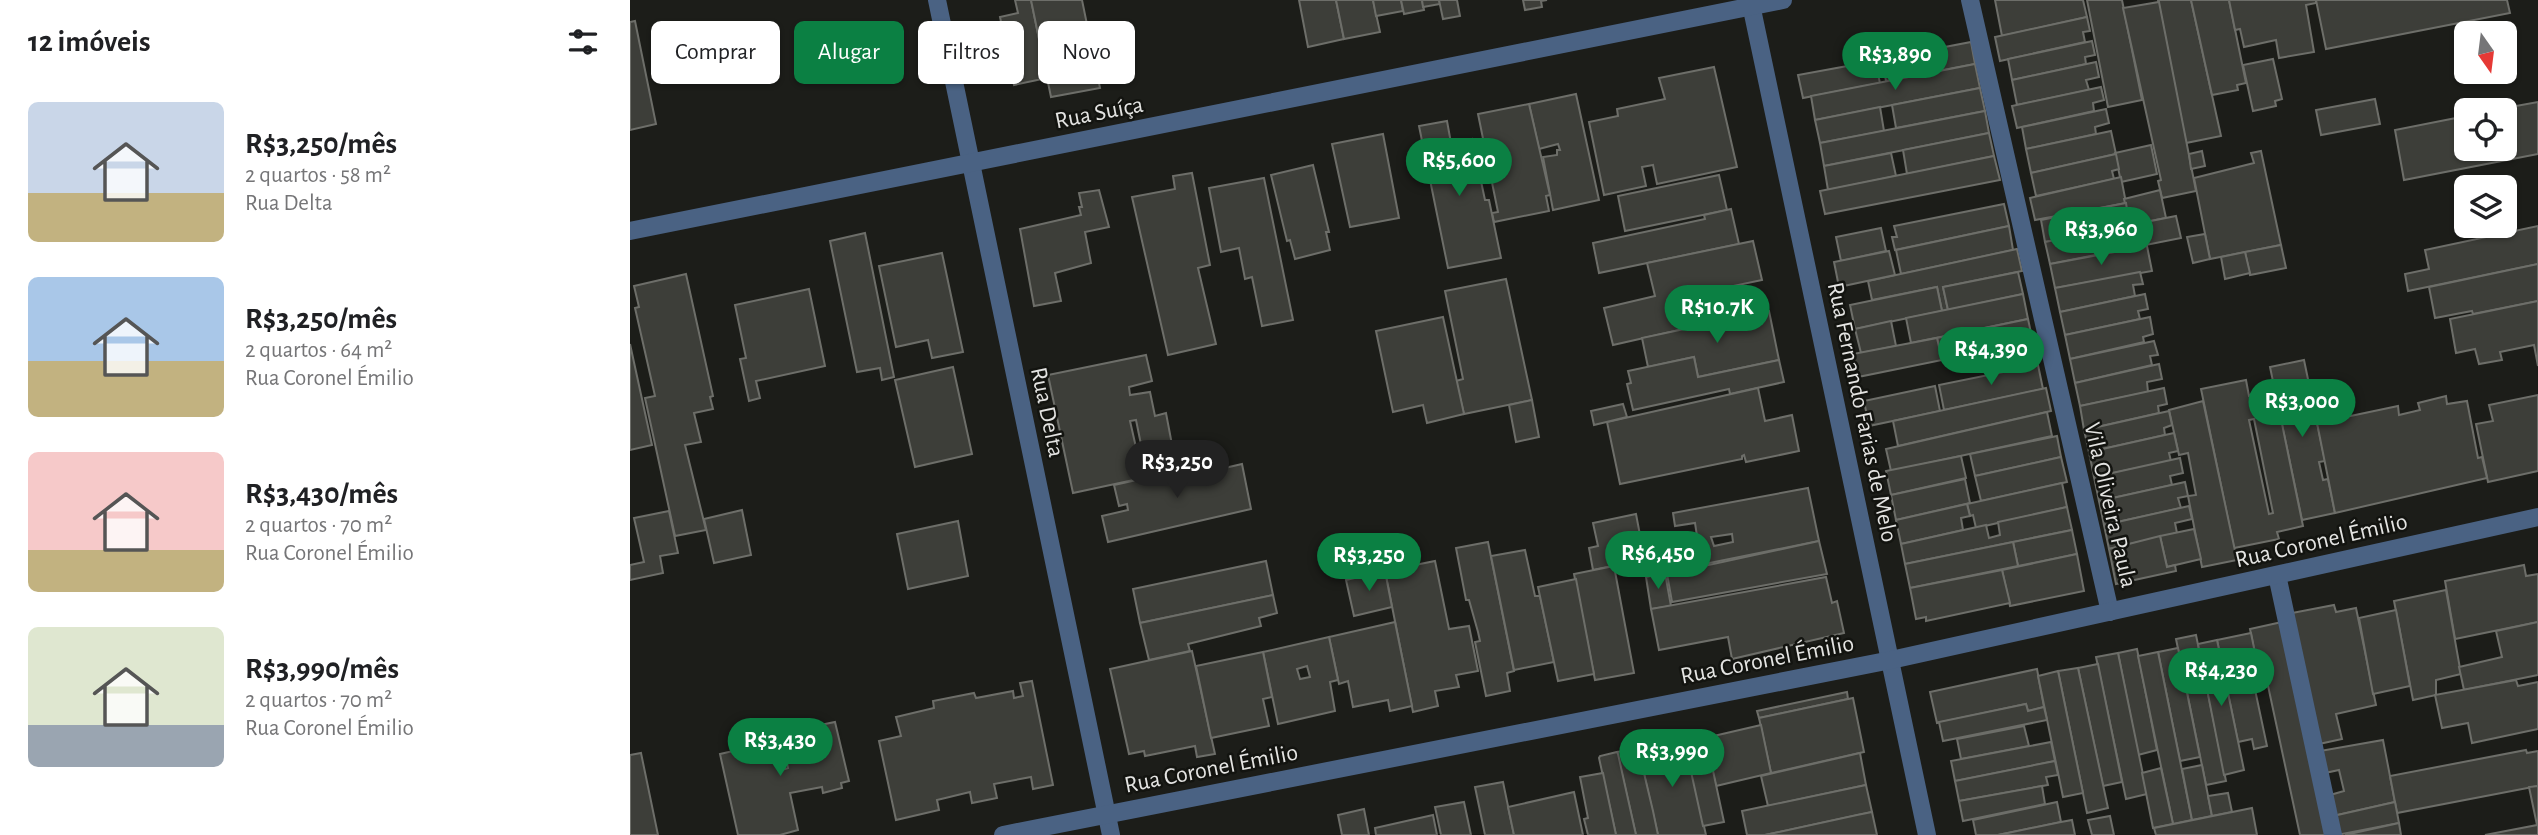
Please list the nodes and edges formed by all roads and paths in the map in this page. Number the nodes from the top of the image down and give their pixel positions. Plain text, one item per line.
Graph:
1 (937, 0) edge
2 (1783, 0) edge
3 (1970, 0) edge
4 (1751, 3) edge
5 (971, 163) junction
6 (630, 231) edge
7 (2538, 517) edge
8 (2277, 575) junction
9 (2110, 612) junction
10 (1891, 660) junction
11 (1107, 814) junction
12 (1003, 835) edge
13 (1111, 835) edge
14 (1927, 835) edge
15 (2333, 835) edge

1 - 5 street, Rua Delta
2 - 4 street, Rua Suíça
3 - 9 street, Vila Oliveira Paula
4 - 5 street, Rua Suíça
4 - 10 street, Rua Fernando Farias de Melo
5 - 6 street, Rua Suíça
5 - 11 street, Rua Delta
7 - 8 street, Rua Coronel Émilio
8 - 9 street, Rua Coronel Émilio
8 - 15 street
9 - 10 street, Rua Coronel Émilio
10 - 11 street, Rua Coronel Émilio
10 - 14 street, Rua Fernando Farias de Melo
11 - 12 street, Rua Coronel Émilio
11 - 13 street, Rua Delta

